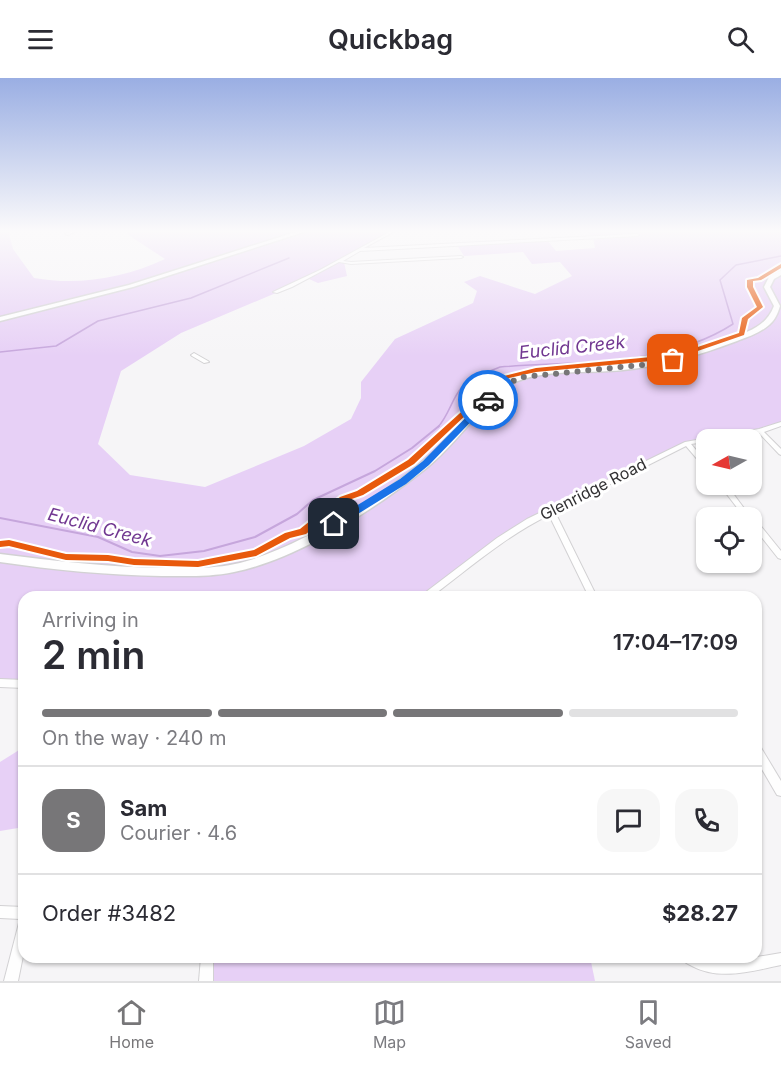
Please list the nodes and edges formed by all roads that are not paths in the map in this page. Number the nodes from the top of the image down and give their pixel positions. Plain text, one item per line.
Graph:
1 (175, 272) edge
2 (320, 272) edge
3 (781, 273) edge
4 (275, 292) dead end
5 (0, 319) edge
6 (194, 355) dead end
7 (206, 362) dead end
8 (781, 424) edge
9 (762, 430) edge
10 (762, 433) edge
11 (696, 441) edge
12 (687, 442) junction
13 (696, 453) edge
14 (781, 453) edge
15 (731, 495) edge
16 (740, 507) edge
17 (551, 511) junction
18 (762, 533) edge
19 (781, 556) edge
20 (0, 558) edge
21 (433, 591) edge
22 (590, 591) edge
23 (0, 682) edge
24 (18, 684) edge
25 (762, 759) edge
26 (781, 791) edge
27 (0, 912) edge
28 (18, 913) edge
29 (18, 950) edge
30 (781, 959) edge
31 (762, 962) edge
32 (207, 963) edge
33 (699, 963) edge
34 (759, 963) edge
35 (11, 981) edge
36 (206, 981) edge

1 - 5 street
2 - 4 street
3 - 20 street
6 - 7 street
8 - 9 street, Glenridge Road
10 - 14 street
11 - 12 street, Glenridge Road
12 - 13 street
12 - 17 street, Glenridge Road
15 - 16 street
17 - 21 street, Glenridge Road
17 - 22 street
18 - 19 street
23 - 24 street
25 - 26 street
27 - 28 street
29 - 35 street
30 - 31 street
32 - 36 street
33 - 34 street

